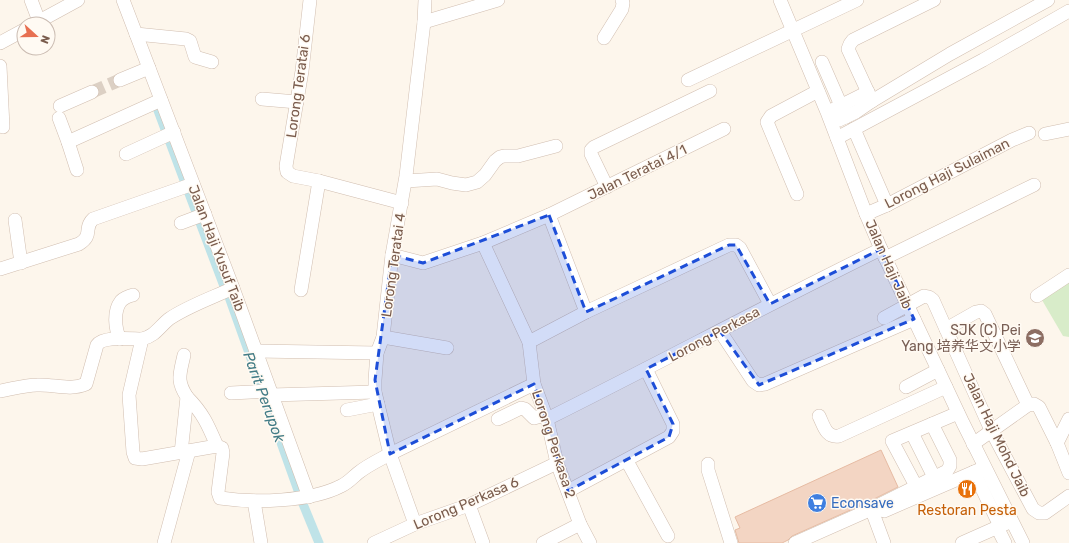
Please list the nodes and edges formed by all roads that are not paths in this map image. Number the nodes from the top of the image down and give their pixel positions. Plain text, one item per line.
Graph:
1 (31, 0) edge
2 (78, 0) edge
3 (123, 0) edge
4 (310, 0) edge
5 (425, 0) edge
6 (498, 0) edge
7 (622, 0) edge
8 (780, 0) edge
9 (857, 0) edge
10 (934, 0) edge
11 (1048, 0) edge
12 (1069, 11) edge
13 (35, 16) edge
14 (49, 16) edge
15 (424, 22) junction
16 (793, 31) junction
17 (16, 34) edge
18 (136, 34) junction
19 (604, 38) dead end
20 (0, 43) edge
21 (212, 62) dead end
22 (822, 62) dead end
23 (0, 66) edge
24 (145, 69) junction
25 (120, 80) tunnel mouth
26 (688, 80) dead end
27 (710, 91) dead end
28 (818, 91) junction
29 (92, 92) tunnel mouth
30 (870, 97) junction
31 (262, 99) dead end
32 (161, 100) junction
33 (297, 102) junction
34 (844, 111) junction
35 (829, 118) junction
36 (3, 127) dead end
37 (724, 129) dead end
38 (854, 129) junction
39 (1069, 129) edge
40 (1029, 133) dead end
41 (170, 134) junction
42 (1045, 134) dead end
43 (837, 138) junction
44 (68, 142) junction
45 (556, 146) dead end
46 (126, 154) dead end
47 (77, 170) dead end
48 (319, 181) junction
49 (406, 181) junction
50 (193, 184) junction
51 (1034, 185) dead end
52 (607, 187) junction
53 (797, 194) dead end
54 (402, 203) junction
55 (887, 205) junction
56 (866, 214) junction
57 (201, 215) junction
58 (549, 215) junction
59 (15, 220) dead end
60 (181, 223) dead end
61 (482, 243) junction
62 (883, 253) junction
63 (392, 255) junction
64 (21, 263) junction
65 (0, 269) edge
66 (1069, 275) edge
67 (233, 288) junction
68 (301, 290) dead end
69 (133, 295) dead end
70 (1037, 296) dead end
71 (770, 304) junction
72 (908, 306) junction
73 (586, 312) junction
74 (884, 318) dead end
75 (914, 319) junction
76 (946, 329) junction
77 (720, 331) junction
78 (383, 337) junction
79 (120, 339) junction
80 (142, 339) junction
81 (529, 342) junction
82 (447, 348) dead end
83 (256, 351) junction
84 (377, 353) junction
85 (184, 355) dead end
86 (646, 369) junction
87 (938, 370) junction
88 (534, 384) junction
89 (906, 387) dead end
90 (946, 387) junction
91 (0, 391) edge
92 (268, 392) junction
93 (231, 393) dead end
94 (187, 397) junction
95 (377, 398) junction
96 (1028, 405) junction
97 (347, 410) dead end
98 (958, 413) junction
99 (819, 416) dead end
100 (546, 417) junction
101 (1069, 419) edge
102 (498, 420) dead end
103 (932, 424) junction
104 (991, 430) junction
105 (912, 433) junction
106 (1057, 443) junction
107 (973, 444) junction
108 (216, 446) junction
109 (190, 451) junction
110 (390, 454) junction
111 (627, 461) junction
112 (222, 462) junction
113 (557, 463) junction
114 (708, 464) dead end
115 (979, 469) junction
116 (1069, 473) edge
117 (934, 477) junction
118 (916, 486) junction
119 (568, 491) junction
120 (1069, 496) edge
121 (309, 497) junction
122 (254, 501) junction
123 (469, 505) junction
124 (870, 515) junction
125 (415, 524) junction
126 (580, 524) junction
127 (1003, 525) junction
128 (668, 536) dead end
129 (729, 542) edge
130 (966, 542) edge
131 (164, 543) edge
132 (261, 543) edge
133 (374, 543) edge
134 (483, 543) edge
135 (543, 543) edge
136 (590, 543) edge
137 (795, 543) edge
138 (813, 543) edge
139 (884, 543) edge
140 (1005, 543) edge
141 (1023, 543) edge

1 - 13 street
2 - 14 street
3 - 18 street, Jalan Haji Yusuf Taib
4 - 33 street, Lorong Teratai 6
5 - 15 street, Lorong Teratai 4
6 - 15 street
7 - 19 street
8 - 16 street, Jalan Haji Jaib
9 - 16 street
10 - 30 street
11 - 30 street
12 - 38 street
15 - 49 street, Lorong Teratai 4
16 - 26 street
16 - 28 street, Jalan Haji Jaib
17 - 20 street
18 - 21 street
18 - 24 street, Jalan Haji Yusuf Taib
22 - 34 street
23 - 36 street
24 - 25 street
24 - 32 street, Jalan Haji Yusuf Taib
27 - 52 street
28 - 35 street, Jalan Haji Jaib
28 - 53 street
29 - 44 street
30 - 34 street
31 - 33 street
32 - 41 street, Jalan Haji Yusuf Taib
32 - 44 street
33 - 48 street, Lorong Teratai 6
34 - 35 street
35 - 43 street, Jalan Haji Jaib
37 - 52 street, Jalan Teratai 4/1
38 - 43 street
38 - 55 street
39 - 42 street
40 - 55 street, Lorong Haji Sulaiman
41 - 46 street
41 - 50 street, Jalan Haji Yusuf Taib
43 - 56 street, Jalan Haji Jaib
44 - 47 street
45 - 49 street
48 - 54 street
48 - 68 street
49 - 54 street, Lorong Teratai 4
50 - 57 street, Jalan Haji Yusuf Taib
50 - 64 street
51 - 62 street, Lorong Perkasa
52 - 58 street, Jalan Teratai 4/1
54 - 63 street, Lorong Teratai 4
55 - 56 street, Lorong Haji Sulaiman
56 - 62 street, Jalan Haji Jaib
57 - 60 street
57 - 67 street, Jalan Haji Yusuf Taib
58 - 61 street, Jalan Teratai 4/1
58 - 73 street
59 - 64 street
61 - 63 street, Jalan Teratai 4/1
61 - 81 street, Lorong Perkasa 2
62 - 71 street, Lorong Perkasa
62 - 72 street, Jalan Haji Jaib
63 - 78 street, Lorong Teratai 4
64 - 65 street
66 - 70 street
67 - 80 street
67 - 83 street, Jalan Haji Yusuf Taib
69 - 79 street
71 - 73 street
71 - 77 street, Lorong Perkasa
72 - 74 street
72 - 75 street, Jalan Haji Jaib
72 - 76 street, Jalan Haji Mohd Jaib
73 - 81 street
75 - 77 street
75 - 87 street, Jalan Haji Jaib
76 - 96 street
76 - 104 street, Jalan Haji Mohd Jaib
77 - 86 street, Lorong Perkasa
78 - 82 street
78 - 84 street, Lorong Teratai 4
79 - 80 street
79 - 91 street
80 - 109 street
81 - 88 street, Lorong Perkasa 2
83 - 84 street
83 - 92 street, Jalan Haji Yusuf Taib
84 - 95 street, Lorong Teratai 4
85 - 94 street
86 - 100 street, Lorong Perkasa
86 - 111 street
87 - 89 street
87 - 90 street, Jalan Haji Jaib
88 - 100 street, Lorong Perkasa 2
88 - 110 street
90 - 98 street, Jalan Haji Jaib
90 - 99 street
92 - 93 street
92 - 95 street
92 - 121 street, Jalan Haji Yusuf Taib
94 - 108 street
94 - 109 street
95 - 97 street
95 - 110 street, Lorong Teratai 4
96 - 104 street
96 - 106 street
98 - 103 street
98 - 107 street, Jalan Haji Jaib
100 - 102 street
100 - 113 street, Lorong Perkasa 2
101 - 106 street
103 - 105 street
103 - 117 street
104 - 107 street
104 - 120 street, Jalan Haji Mohd Jaib
105 - 117 street
105 - 118 street
106 - 116 street
107 - 115 street, Jalan Haji Jaib
108 - 109 street
108 - 112 street
109 - 112 street
109 - 131 street
110 - 121 street
110 - 125 street, Lorong Teratai 4
111 - 119 street
111 - 128 street
112 - 122 street
113 - 119 street, Lorong Perkasa 2
113 - 123 street, Lorong Perkasa 6
114 - 129 street
115 - 124 street
115 - 127 street, Jalan Haji Jaib
117 - 118 street
118 - 124 street
119 - 126 street, Lorong Perkasa 2
121 - 122 street
122 - 132 street
123 - 125 street, Lorong Perkasa 6
123 - 134 street
124 - 137 street
124 - 138 street
124 - 139 street
125 - 133 street, Lorong Perkasa 6
126 - 135 street
126 - 136 street, Lorong Perkasa 2
127 - 130 street
127 - 140 street
127 - 141 street, Jalan Haji Jaib

